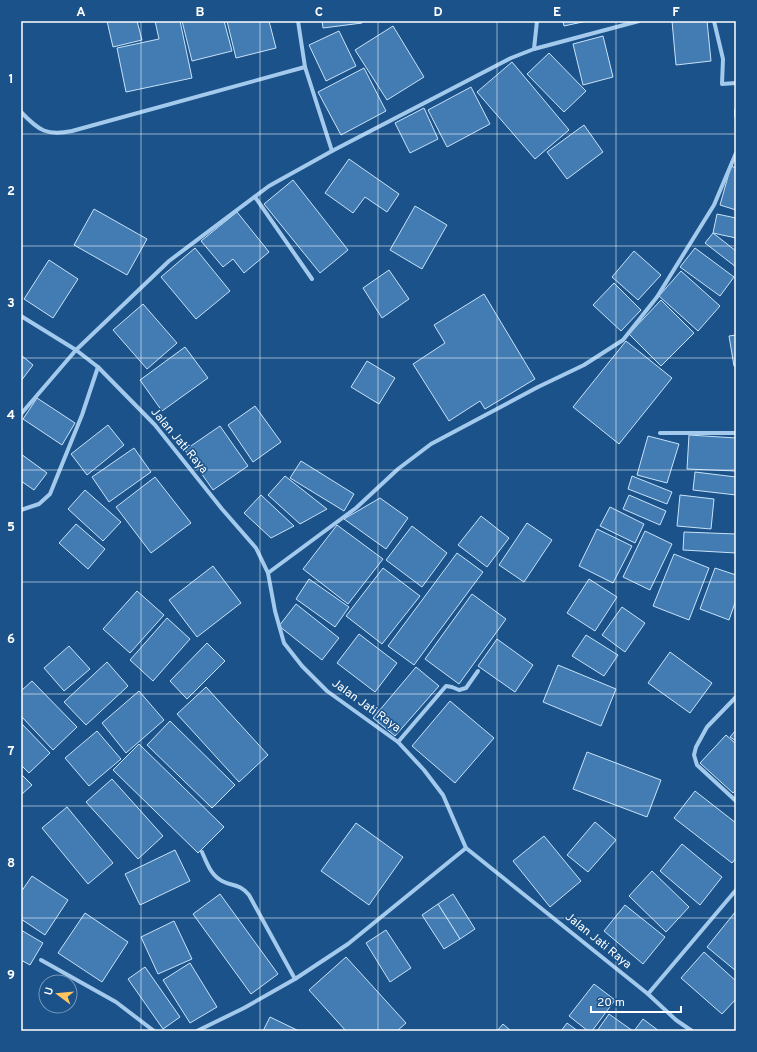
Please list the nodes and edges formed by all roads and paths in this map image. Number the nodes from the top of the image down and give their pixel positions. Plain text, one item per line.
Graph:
1 (298, 21) edge
2 (537, 21) edge
3 (639, 21) edge
4 (714, 21) edge
5 (618, 23) edge
6 (534, 49) junction
7 (305, 67) junction
8 (736, 83) edge
9 (736, 110) edge
10 (21, 112) edge
11 (736, 116) edge
12 (332, 151) junction
13 (736, 153) edge
14 (255, 197) junction
15 (312, 279) dead end
16 (21, 316) edge
17 (76, 350) junction
18 (98, 366) junction
19 (21, 414) edge
20 (660, 433) dead end
21 (736, 433) edge
22 (21, 510) edge
23 (268, 573) junction
24 (478, 671) dead end
25 (736, 697) edge
26 (398, 742) junction
27 (736, 801) edge
28 (466, 848) junction
29 (202, 852) dead end
30 (736, 890) edge
31 (42, 960) dead end
32 (295, 978) junction
33 (648, 994) junction
34 (154, 1031) edge
35 (197, 1031) edge
36 (692, 1031) edge

1 - 7 street
2 - 6 street
3 - 5 street
4 - 8 street
5 - 6 street
6 - 12 street
7 - 10 street
7 - 12 street
9 - 11 street
12 - 14 street
13 - 23 street
14 - 15 street
14 - 17 street
16 - 17 street, Jalan Jati Raya
17 - 18 street, Jalan Jati Raya
17 - 19 street
18 - 22 street
18 - 23 street, Jalan Jati Raya
20 - 21 street
23 - 26 street, Jalan Jati Raya
24 - 26 street
25 - 27 street
26 - 28 street, Jalan Jati Raya
28 - 32 street
28 - 33 street, Jalan Jati Raya
29 - 32 street
30 - 33 street
31 - 34 street
32 - 35 street
33 - 36 street, Jalan Jati Raya

